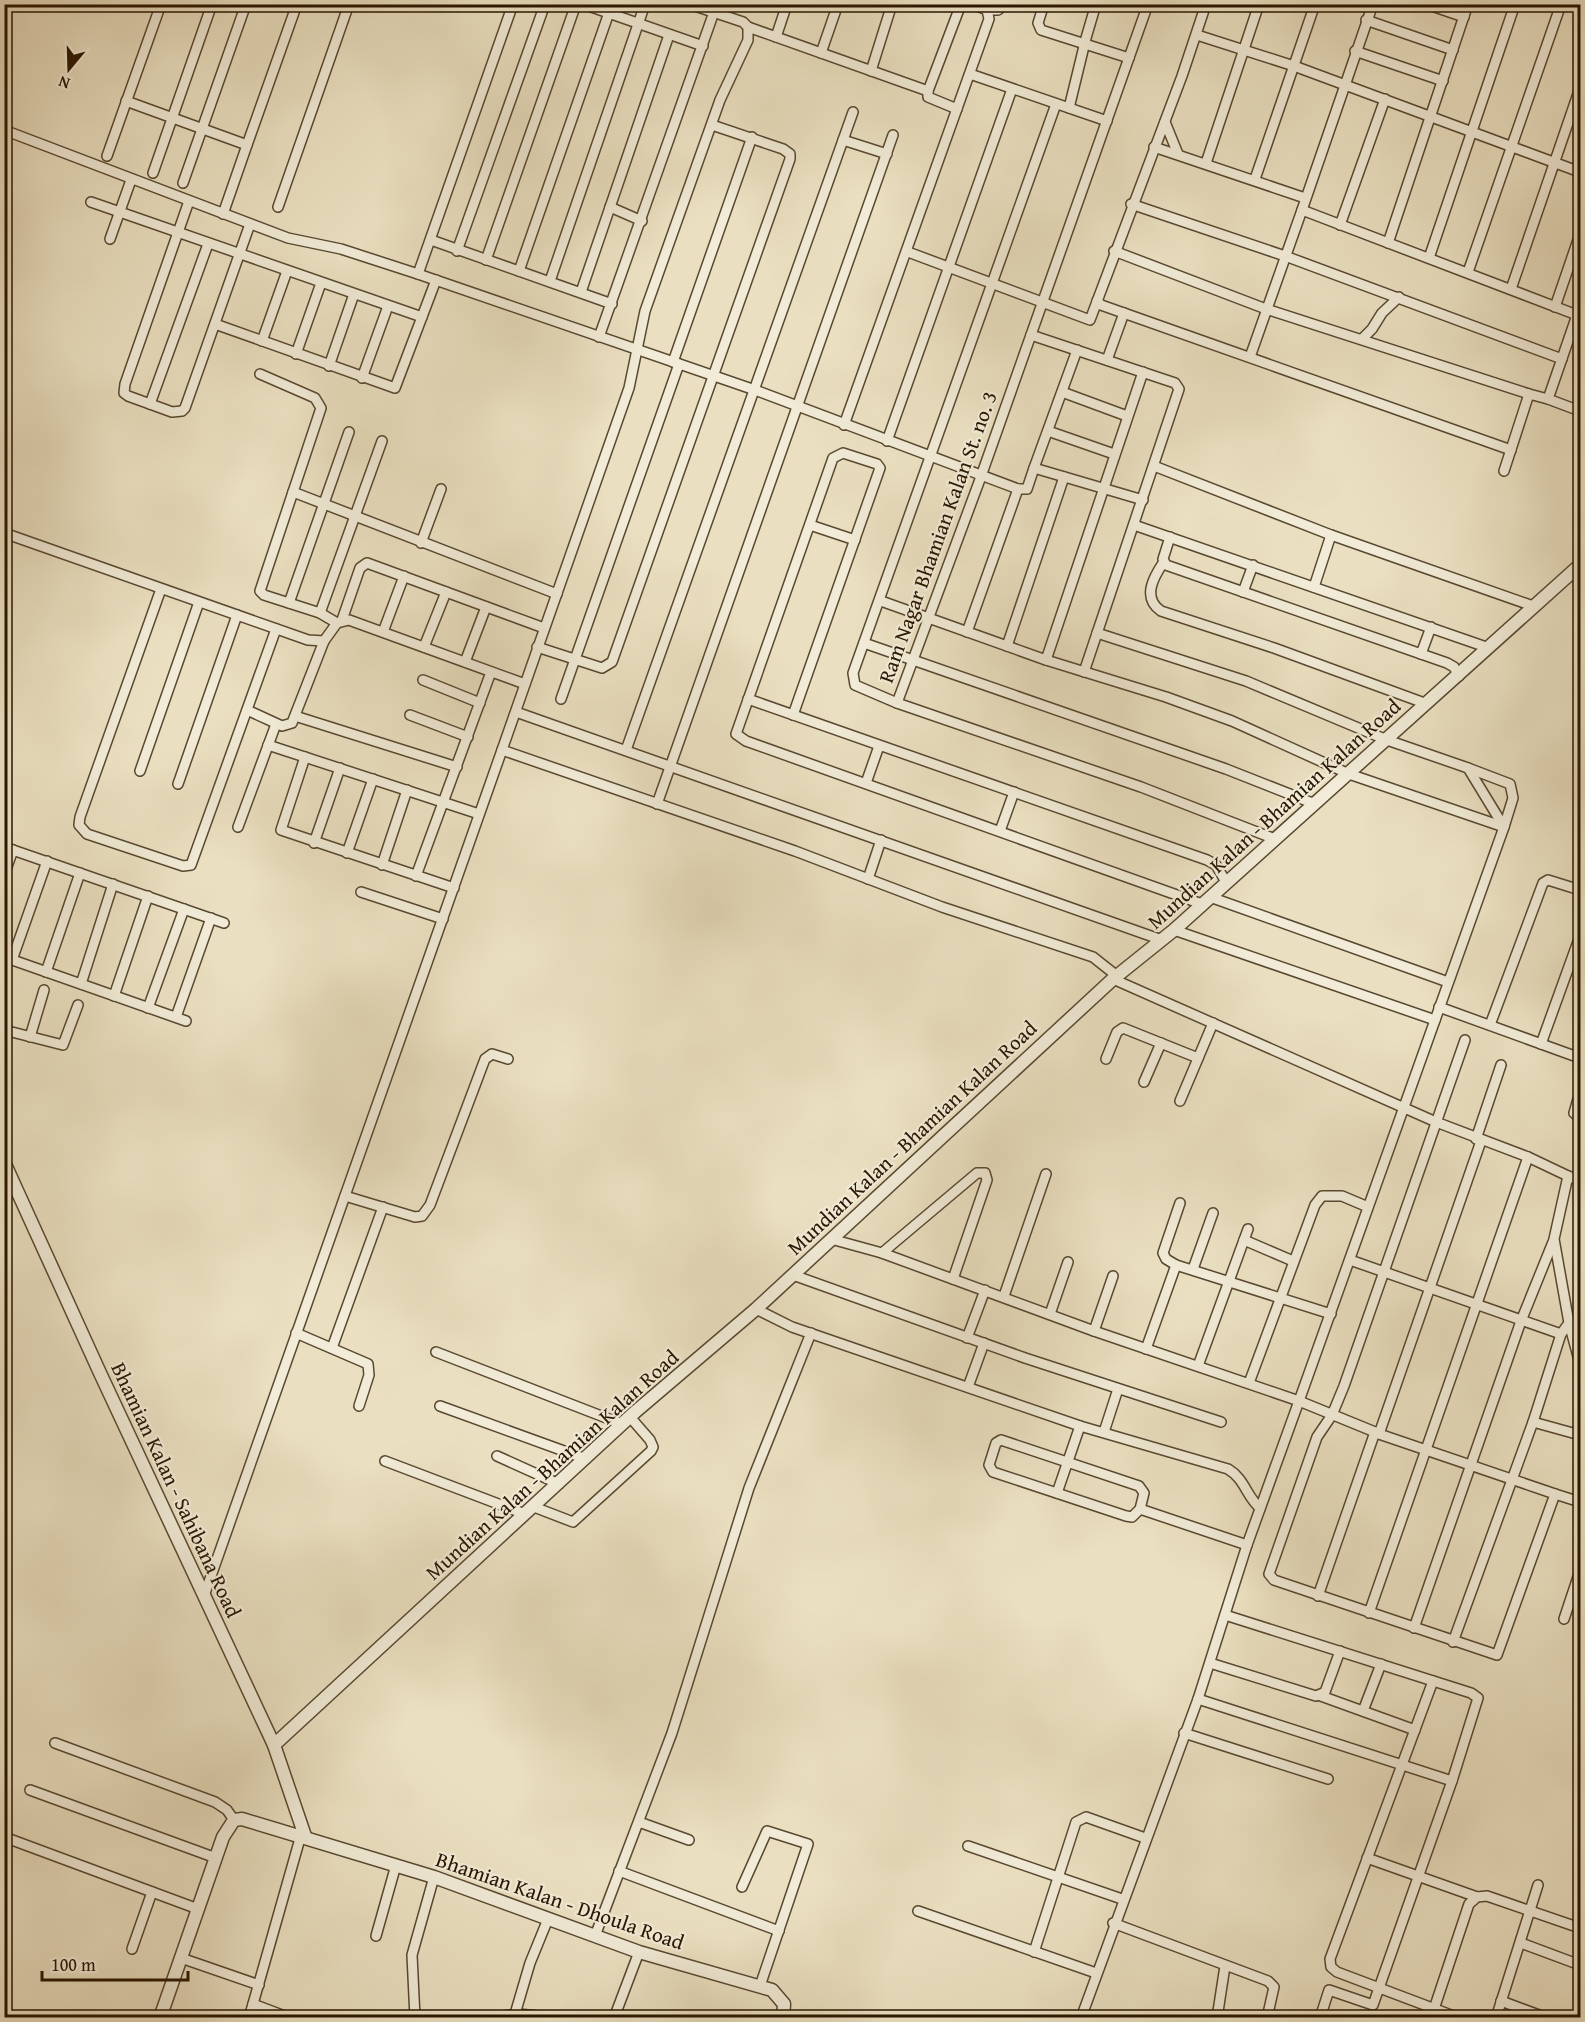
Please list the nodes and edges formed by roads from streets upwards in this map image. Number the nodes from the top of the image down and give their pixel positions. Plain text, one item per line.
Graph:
1 (161, 4) edge
2 (212, 4) edge
3 (246, 4) edge
4 (297, 4) edge
5 (349, 4) edge
6 (513, 4) edge
7 (546, 4) edge
8 (576, 4) edge
9 (583, 4) edge
10 (645, 4) edge
11 (689, 4) edge
12 (787, 4) edge
13 (838, 4) edge
14 (892, 4) edge
15 (961, 4) edge
16 (972, 4) edge
17 (1005, 4) edge
18 (1044, 4) edge
19 (1096, 4) edge
20 (1148, 4) edge
21 (1206, 4) edge
22 (1259, 4) edge
23 (1315, 4) edge
24 (1373, 4) edge
25 (1426, 4) edge
26 (1468, 4) edge
27 (1515, 4) edge
28 (610, 9) edge
29 (987, 10) junction
30 (1558, 10) dead end
31 (714, 12) junction
32 (1464, 16) junction
33 (1366, 21) junction
34 (638, 25) junction
35 (748, 27) junction
36 (669, 35) junction
37 (1197, 35) junction
38 (776, 37) junction
39 (1085, 43) junction
40 (703, 46) junction
41 (1243, 49) junction
42 (1453, 50) junction
43 (1355, 51) junction
44 (821, 53) junction
45 (1129, 58) junction
46 (1294, 66) junction
47 (871, 71) junction
48 (970, 74) junction
49 (1443, 81) junction
50 (1344, 85) junction
51 (1581, 88) edge
52 (1012, 89) junction
53 (928, 91) junction
54 (1386, 99) junction
55 (126, 101) junction
56 (1056, 104) junction
57 (1069, 108) junction
58 (957, 109) junction
59 (853, 112) dead end
60 (1429, 114) junction
61 (173, 119) junction
62 (1107, 121) junction
63 (1165, 122) junction
64 (712, 125) junction
65 (201, 129) junction
66 (4, 130) edge
67 (1473, 132) junction
68 (893, 135) dead end
69 (752, 137) junction
70 (843, 140) junction
71 (1511, 145) junction
72 (247, 146) junction
73 (1154, 147) junction
74 (887, 154) junction
75 (1178, 154) junction
76 (107, 156) dead end
77 (1554, 162) junction
78 (1206, 163) junction
79 (153, 172) dead end
80 (1581, 172) edge
81 (1256, 179) junction
82 (131, 180) junction
83 (183, 183) dead end
84 (1305, 198) junction
85 (189, 201) junction
86 (91, 202) dead end
87 (1131, 204) junction
88 (278, 207) dead end
89 (610, 207) junction
90 (1302, 210) junction
91 (120, 213) junction
92 (223, 214) junction
93 (642, 221) junction
94 (250, 224) junction
95 (1340, 225) junction
96 (178, 233) junction
97 (1581, 234) edge
98 (110, 239) dead end
99 (431, 240) junction
100 (1388, 243) junction
101 (208, 244) junction
102 (457, 251) junction
103 (1114, 251) junction
104 (908, 252) junction
105 (239, 255) junction
106 (1285, 256) junction
107 (1429, 258) junction
108 (486, 260) junction
109 (948, 267) junction
110 (287, 271) junction
111 (519, 271) junction
112 (1468, 272) junction
113 (418, 274) junction
114 (436, 280) junction
115 (549, 281) junction
116 (321, 283) junction
117 (993, 283) junction
118 (1511, 289) junction
119 (581, 292) junction
120 (354, 294) junction
121 (1399, 297) junction
122 (1043, 301) junction
123 (1097, 301) junction
124 (612, 304) junction
125 (388, 306) junction
126 (1555, 307) junction
127 (1266, 309) junction
128 (1125, 313) junction
129 (1579, 316) edge
130 (422, 317) junction
131 (215, 324) junction
132 (1031, 335) junction
133 (599, 338) junction
134 (1362, 339) junction
135 (262, 341) junction
136 (1077, 350) junction
137 (638, 351) junction
138 (296, 354) junction
139 (1250, 357) junction
140 (1562, 358) junction
141 (1107, 360) junction
142 (676, 363) junction
143 (329, 366) junction
144 (1143, 372) junction
145 (260, 374) dead end
146 (715, 376) junction
147 (362, 378) junction
148 (755, 390) junction
149 (1062, 392) junction
150 (1528, 394) junction
151 (1548, 399) junction
152 (150, 404) junction
153 (798, 407) junction
154 (1581, 411) edge
155 (1127, 416) junction
156 (844, 425) junction
157 (1048, 431) junction
158 (349, 432) dead end
159 (382, 441) dead end
160 (887, 441) junction
161 (1511, 450) junction
162 (1114, 454) junction
163 (931, 457) junction
164 (1154, 466) junction
165 (1035, 468) junction
166 (1504, 471) dead end
167 (981, 475) junction
168 (1064, 477) junction
169 (1103, 488) junction
170 (441, 489) dead end
171 (1018, 489) junction
172 (293, 492) junction
173 (1143, 500) junction
174 (324, 503) junction
175 (355, 516) junction
176 (810, 525) junction
177 (1134, 525) junction
178 (4, 533) edge
179 (1331, 535) junction
180 (1170, 537) junction
181 (855, 540) junction
182 (421, 543) junction
183 (1163, 563) junction
184 (1253, 565) junction
185 (1581, 566) edge
186 (404, 576) junction
187 (1314, 587) junction
188 (161, 589) junction
189 (1243, 591) junction
190 (446, 592) junction
191 (557, 594) junction
192 (880, 601) junction
193 (198, 602) junction
194 (289, 603) junction
195 (1533, 606) junction
196 (486, 607) junction
197 (320, 613) junction
198 (237, 615) junction
199 (928, 618) junction
200 (340, 622) junction
201 (1431, 627) junction
202 (544, 628) junction
203 (276, 629) junction
204 (383, 632) junction
205 (967, 632) junction
206 (1097, 633) junction
207 (324, 640) junction
208 (864, 643) junction
209 (1007, 646) junction
210 (424, 647) junction
211 (537, 647) junction
212 (1489, 648) junction
213 (1421, 654) junction
214 (575, 659) junction
215 (912, 659) junction
216 (1046, 660) junction
217 (465, 662) junction
218 (491, 672) junction
219 (1084, 672) junction
220 (1459, 676) junction
221 (423, 680) dead end
222 (525, 684) junction
223 (561, 699) dead end
224 (748, 699) junction
225 (480, 702) junction
226 (897, 703) junction
227 (1427, 704) junction
228 (247, 710) junction
229 (516, 712) junction
230 (410, 715) dead end
231 (793, 715) junction
232 (294, 716) junction
233 (276, 724) junction
234 (468, 737) junction
235 (1387, 740) junction
236 (268, 745) junction
237 (879, 746) junction
238 (502, 750) junction
239 (626, 750) junction
240 (305, 757) junction
241 (672, 765) junction
242 (457, 767) junction
243 (340, 768) junction
244 (1468, 768) junction
245 (140, 771) dead end
246 (1349, 774) junction
247 (373, 779) junction
248 (866, 783) junction
249 (178, 784) dead end
250 (407, 790) junction
251 (1014, 792) junction
252 (443, 801) junction
253 (657, 804) junction
254 (1315, 804) junction
255 (479, 814) junction
256 (238, 827) dead end
257 (1504, 827) junction
258 (1000, 831) junction
259 (1275, 839) junction
260 (881, 840) junction
261 (314, 843) junction
262 (9, 848) edge
263 (347, 853) junction
264 (47, 861) junction
265 (382, 865) junction
266 (80, 873) junction
267 (4, 875) edge
268 (416, 876) junction
269 (868, 879) junction
270 (1226, 882) junction
271 (113, 884) junction
272 (454, 888) junction
273 (1581, 890) edge
274 (361, 892) dead end
275 (148, 896) junction
276 (1206, 901) junction
277 (184, 909) junction
278 (211, 918) junction
279 (443, 919) junction
280 (224, 922) dead end
281 (1174, 930) junction
282 (1581, 936) edge
283 (1162, 940) junction
284 (8, 959) edge
285 (46, 972) junction
286 (1115, 978) junction
287 (1448, 982) junction
288 (81, 984) junction
289 (44, 990) dead end
290 (114, 996) junction
291 (78, 1005) dead end
292 (1439, 1007) junction
293 (148, 1008) junction
294 (176, 1017) junction
295 (1435, 1020) junction
296 (186, 1021) dead end
297 (1213, 1023) junction
298 (1490, 1025) junction
299 (4, 1030) edge
300 (30, 1037) junction
301 (1465, 1040) dead end
302 (1161, 1043) junction
303 (1541, 1044) junction
304 (1198, 1058) junction
305 (508, 1059) dead end
306 (1106, 1059) dead end
307 (1581, 1059) edge
308 (1501, 1065) dead end
309 (1144, 1082) dead end
310 (1581, 1092) edge
311 (1180, 1101) dead end
312 (1405, 1108) junction
313 (1581, 1118) edge
314 (1436, 1122) junction
315 (1479, 1140) junction
316 (1528, 1157) junction
317 (4, 1162) edge
318 (1046, 1174) dead end
319 (1568, 1176) junction
320 (1581, 1181) edge
321 (345, 1196) junction
322 (1180, 1203) dead end
323 (383, 1207) junction
324 (1368, 1207) junction
325 (1213, 1213) dead end
326 (1248, 1228) dead end
327 (831, 1239) junction
328 (1554, 1239) junction
329 (1244, 1240) junction
330 (882, 1253) junction
331 (1350, 1260) junction
332 (1293, 1261) junction
333 (1068, 1263) dead end
334 (1176, 1265) junction
335 (1193, 1269) junction
336 (1384, 1272) junction
337 (793, 1275) junction
338 (1113, 1276) dead end
339 (953, 1279) junction
340 (1229, 1282) junction
341 (1431, 1288) junction
342 (985, 1290) junction
343 (1004, 1296) junction
344 (1279, 1298) junction
345 (1477, 1305) junction
346 (756, 1309) junction
347 (1050, 1314) junction
348 (1331, 1314) junction
349 (1581, 1320) edge
350 (1521, 1321) junction
351 (1569, 1323) junction
352 (1094, 1331) junction
353 (811, 1333) junction
354 (296, 1334) junction
355 (1561, 1334) junction
356 (967, 1338) junction
357 (984, 1343) junction
358 (332, 1348) junction
359 (1146, 1349) junction
360 (436, 1352) dead end
361 (1581, 1364) edge
362 (1198, 1366) junction
363 (1249, 1383) junction
364 (968, 1387) junction
365 (1118, 1389) junction
366 (1299, 1401) junction
367 (359, 1406) dead end
368 (440, 1406) dead end
369 (1332, 1415) junction
370 (626, 1420) junction
371 (1221, 1422) dead end
372 (1533, 1422) junction
373 (1080, 1426) junction
374 (1104, 1432) junction
375 (1377, 1433) junction
376 (1581, 1435) edge
377 (1425, 1450) junction
378 (497, 1456) dead end
379 (586, 1459) junction
380 (385, 1461) dead end
381 (1068, 1462) junction
382 (1472, 1465) junction
383 (1511, 1479) junction
384 (559, 1484) junction
385 (1057, 1493) junction
386 (1555, 1494) junction
387 (1581, 1502) edge
388 (1260, 1508) junction
389 (1140, 1509) junction
390 (530, 1510) junction
391 (1247, 1545) junction
392 (1581, 1571) edge
393 (204, 1596) junction
394 (1318, 1596) junction
395 (1576, 1601) edge
396 (1369, 1613) junction
397 (1225, 1615) junction
398 (1564, 1618) dead end
399 (1414, 1628) junction
400 (1453, 1642) junction
401 (1340, 1651) junction
402 (1210, 1663) junction
403 (1380, 1664) junction
404 (1433, 1681) junction
405 (1321, 1696) junction
406 (1198, 1699) junction
407 (1363, 1711) junction
408 (1415, 1730) junction
409 (1184, 1733) junction
410 (55, 1743) dead end
411 (274, 1745) junction
412 (1401, 1764) junction
413 (1328, 1779) dead end
414 (1452, 1782) junction
415 (30, 1791) dead end
416 (234, 1820) junction
417 (639, 1822) junction
418 (303, 1836) junction
419 (4, 1837) edge
420 (1145, 1838) junction
421 (689, 1840) dead end
422 (968, 1846) dead end
423 (216, 1858) junction
424 (1367, 1858) junction
425 (396, 1865) junction
426 (619, 1871) junction
427 (1419, 1875) junction
428 (1058, 1877) junction
429 (434, 1878) junction
430 (1538, 1885) dead end
431 (742, 1887) dead end
432 (152, 1892) junction
433 (1477, 1897) junction
434 (1122, 1899) junction
435 (198, 1909) junction
436 (918, 1911) dead end
437 (1532, 1911) junction
438 (548, 1919) junction
439 (1113, 1923) junction
440 (1581, 1928) edge
441 (779, 1931) junction
442 (376, 1936) dead end
443 (595, 1936) junction
444 (1521, 1943) junction
445 (132, 1949) dead end
446 (639, 1952) junction
447 (1034, 1952) junction
448 (181, 1958) junction
449 (1581, 1965) edge
450 (1225, 1966) junction
451 (1096, 1974) junction
452 (259, 1985) junction
453 (760, 1986) junction
454 (1378, 1989) junction
455 (1501, 2001) junction
456 (253, 2004) junction
457 (1432, 2013) edge
458 (515, 2014) junction
459 (160, 2018) edge
460 (249, 2018) edge
461 (290, 2018) edge
462 (415, 2018) edge
463 (488, 2018) edge
464 (560, 2018) edge
465 (614, 2018) edge
466 (783, 2018) edge
467 (1080, 2018) edge
468 (1217, 2018) edge
469 (1267, 2018) edge
470 (1320, 2018) edge
471 (1459, 2018) edge
472 (1496, 2018) edge
473 (1547, 2018) edge

1 - 55 street
2 - 61 street
3 - 65 street
4 - 72 street
5 - 88 street
6 - 99 street
7 - 102 street
8 - 108 street
9 - 28 street
10 - 34 street
11 - 31 street
12 - 38 street
13 - 44 street
14 - 47 street
15 - 53 street
16 - 29 street
17 - 29 street
18 - 39 street
19 - 39 street
20 - 45 street, Ram Nagar Bhamian Kalan St. no. 3
21 - 37 street
22 - 41 street
23 - 46 street
24 - 33 street
25 - 32 street
26 - 32 street
27 - 67 street
28 - 34 street
28 - 111 street
29 - 48 street
30 - 71 street
31 - 35 street
31 - 40 street
32 - 42 street
33 - 42 street
33 - 43 street
34 - 36 street
34 - 115 street
35 - 38 street
35 - 64 street
36 - 40 street
36 - 89 street
37 - 41 street
37 - 63 street
38 - 44 street
39 - 45 street
39 - 57 street
40 - 93 street
41 - 46 street
41 - 78 street
42 - 49 street
43 - 49 street
43 - 50 street
44 - 47 street
45 - 62 street, Ram Nagar Bhamian Kalan St. no. 3
46 - 50 street
46 - 81 street
47 - 53 street
48 - 52 street
48 - 58 street
49 - 60 street
50 - 54 street
50 - 84 street
51 - 77 street
52 - 56 street
52 - 109 street
53 - 58 street
54 - 60 street
54 - 95 street
55 - 61 street
55 - 76 street
56 - 57 street
56 - 117 street
57 - 62 street
58 - 104 street
59 - 70 street
60 - 67 street
60 - 100 street
61 - 65 street
61 - 79 street
62 - 122 street, Ram Nagar Bhamian Kalan St. no. 3
63 - 73 street
63 - 75 street
64 - 69 street
64 - 137 street
65 - 72 street
65 - 83 street
66 - 82 street
67 - 71 street
67 - 107 street
68 - 74 street
69 - 142 street
69 - 146 street
70 - 74 street
70 - 148 street
71 - 77 street
71 - 112 street
72 - 92 street
73 - 75 street
73 - 87 street
74 - 153 street
75 - 78 street
77 - 80 street
77 - 118 street
78 - 81 street
81 - 84 street
82 - 85 street
82 - 91 street
84 - 90 street
85 - 92 street
85 - 96 street
86 - 91 street
87 - 103 street
87 - 106 street
89 - 93 street
89 - 119 street
90 - 95 street
90 - 106 street
91 - 96 street
91 - 98 street
92 - 94 street
93 - 124 street
94 - 105 street
94 - 113 street
95 - 100 street
96 - 101 street
96 - 152 street
97 - 126 street
99 - 102 street
99 - 113 street
100 - 107 street
101 - 105 street
101 - 152 street
102 - 108 street
103 - 123 street
103 - 127 street
104 - 109 street
104 - 156 street
105 - 110 street
105 - 131 street
106 - 121 street
106 - 127 street
107 - 112 street
108 - 111 street
109 - 117 street
109 - 160 street
110 - 116 street
110 - 135 street
111 - 115 street
112 - 118 street
113 - 114 street
114 - 130 street
114 - 133 street
115 - 119 street
116 - 120 street
116 - 138 street
117 - 122 street
117 - 163 street
118 - 126 street
119 - 124 street
120 - 125 street
120 - 143 street
121 - 134 street
121 - 140 street
122 - 123 street
122 - 132 street, Ram Nagar Bhamian Kalan St. no. 3
123 - 128 street
124 - 133 street
125 - 130 street
125 - 147 street
126 - 129 street
127 - 134 street
127 - 139 street
128 - 139 street
128 - 141 street
129 - 140 street
130 - 147 street
131 - 135 street
131 - 152 street
132 - 136 street
132 - 167 street, Ram Nagar Bhamian Kalan St. no. 3
133 - 137 street
134 - 150 street
135 - 138 street
136 - 141 street
136 - 149 street
137 - 142 street
137 - 191 street
138 - 143 street
139 - 161 street
140 - 151 street
141 - 144 street
142 - 146 street
142 - 214 street
143 - 147 street
144 - 155 street
144 - 164 street
145 - 172 street
146 - 148 street
146 - 214 street
148 - 153 street
148 - 239 street
149 - 155 street
149 - 157 street
150 - 151 street
150 - 161 street
151 - 154 street
153 - 156 street
153 - 241 street
155 - 162 street
156 - 160 street
157 - 162 street
157 - 165 street
158 - 174 street
159 - 175 street
160 - 163 street
161 - 166 street
162 - 169 street
163 - 167 street
163 - 192 street
164 - 173 street
164 - 179 street
165 - 168 street
165 - 171 street
167 - 171 street
167 - 199 street, Ram Nagar Bhamian Kalan St. no. 3
168 - 169 street
168 - 209 street
169 - 173 street
169 - 216 street
170 - 182 street
171 - 205 street
172 - 174 street
172 - 194 street
173 - 177 street
174 - 175 street
174 - 194 street
175 - 182 street
175 - 197 street
176 - 181 street
176 - 181 street
176 - 224 street
177 - 180 street
177 - 206 street
178 - 188 street
179 - 187 street
179 - 195 street
180 - 183 street
180 - 184 street
181 - 231 street
182 - 191 street
183 - 189 street
183 - 227 street
184 - 187 street
184 - 189 street
185 - 195 street, Mundian Kalan - Bhamian Kalan Road
186 - 190 street
186 - 200 street
186 - 204 street
187 - 201 street
188 - 193 street
188 - 228 street
189 - 213 street
190 - 196 street
190 - 210 street
191 - 202 street
192 - 199 street
192 - 208 street
193 - 198 street
193 - 245 street
194 - 197 street
195 - 212 street, Mundian Kalan - Bhamian Kalan Road
196 - 202 street
196 - 217 street
197 - 200 street
198 - 203 street
198 - 249 street
199 - 205 street
199 - 215 street, Ram Nagar Bhamian Kalan St. no. 3
200 - 204 street
200 - 207 street
201 - 212 street
201 - 213 street
202 - 211 street
203 - 207 street
203 - 228 street
204 - 210 street
205 - 209 street
206 - 219 street
206 - 235 street
207 - 232 street
208 - 215 street
208 - 226 street
209 - 216 street
210 - 217 street
211 - 214 street
211 - 222 street
212 - 220 street, Mundian Kalan - Bhamian Kalan Road
213 - 220 street
214 - 223 street
215 - 226 street, Ram Nagar Bhamian Kalan St. no. 3
215 - 254 street
216 - 219 street
217 - 218 street
218 - 222 street
218 - 225 street
219 - 246 street
220 - 227 street, Mundian Kalan - Bhamian Kalan Road
221 - 225 street
222 - 229 street
224 - 231 street
224 - 248 street
225 - 234 street
226 - 259 street, Ram Nagar Bhamian Kalan St. no. 3
227 - 235 street, Mundian Kalan - Bhamian Kalan Road
228 - 233 street
229 - 238 street
229 - 239 street
230 - 234 street
231 - 237 street
232 - 233 street
232 - 242 street
233 - 236 street
234 - 242 street
235 - 244 street
235 - 246 street, Mundian Kalan - Bhamian Kalan Road
236 - 240 street
236 - 256 street
237 - 248 street
237 - 251 street
238 - 253 street
238 - 255 street
239 - 241 street
240 - 243 street
240 - 261 street
241 - 253 street
241 - 260 street
242 - 252 street
243 - 247 street
243 - 261 street
244 - 257 street
244 - 257 street
246 - 254 street, Mundian Kalan - Bhamian Kalan Road
246 - 257 street
247 - 250 street
247 - 263 street
248 - 258 street
250 - 252 street
250 - 265 street
251 - 258 street
251 - 270 street
252 - 255 street
252 - 268 street
253 - 269 street
254 - 259 street, Mundian Kalan - Bhamian Kalan Road
255 - 272 street
257 - 287 street
258 - 276 street
259 - 270 street, Mundian Kalan - Bhamian Kalan Road
260 - 269 street
260 - 283 street
261 - 263 street
262 - 264 street
262 - 267 street
263 - 265 street
264 - 266 street
264 - 284 street
265 - 268 street
266 - 271 street
266 - 285 street
268 - 272 street
269 - 286 street
270 - 276 street, Mundian Kalan - Bhamian Kalan Road
271 - 275 street
271 - 288 street
272 - 279 street
273 - 298 street
274 - 279 street
275 - 277 street
275 - 290 street
276 - 281 street, Mundian Kalan - Bhamian Kalan Road
276 - 287 street
277 - 278 street
277 - 293 street
278 - 280 street
278 - 294 street
279 - 321 street
281 - 283 street, Mundian Kalan - Bhamian Kalan Road
281 - 295 street
282 - 303 street
283 - 286 street, Mundian Kalan - Bhamian Kalan Road
284 - 285 street
285 - 288 street
286 - 297 street
286 - 327 street, Mundian Kalan - Bhamian Kalan Road
287 - 292 street
288 - 290 street
289 - 300 street
290 - 293 street
291 - 300 street
292 - 295 street
292 - 298 street
293 - 294 street
294 - 296 street
295 - 312 street
297 - 304 street
297 - 312 street
298 - 303 street
299 - 300 street
301 - 314 street
302 - 304 street
302 - 306 street
302 - 309 street
303 - 307 street
304 - 311 street
305 - 323 street
308 - 315 street
310 - 313 street
312 - 314 street
312 - 324 street
314 - 315 street
314 - 336 street
315 - 316 street
315 - 341 street
316 - 319 street
316 - 345 street
317 - 393 street, Bhamian Kalan - Sahibana Road
318 - 343 street
319 - 320 street
319 - 328 street
321 - 323 street
321 - 354 street
322 - 334 street
323 - 358 street
324 - 331 street
324 - 332 street
325 - 335 street
326 - 329 street
327 - 330 street
327 - 337 street, Mundian Kalan - Bhamian Kalan Road
328 - 350 street
328 - 351 street
329 - 332 street
329 - 340 street
330 - 339 street
330 - 339 street
331 - 336 street
331 - 348 street
332 - 344 street
333 - 347 street
334 - 335 street
334 - 359 street
335 - 340 street
336 - 341 street
336 - 369 street
337 - 346 street, Mundian Kalan - Bhamian Kalan Road
337 - 356 street
338 - 352 street
339 - 342 street
340 - 344 street
340 - 362 street
341 - 345 street
341 - 375 street
342 - 343 street
342 - 356 street
343 - 347 street
344 - 348 street
344 - 363 street
345 - 350 street
345 - 377 street
346 - 353 street
346 - 370 street, Mundian Kalan - Bhamian Kalan Road
347 - 352 street
348 - 366 street
349 - 351 street
350 - 355 street
350 - 382 street
351 - 355 street
351 - 361 street
352 - 359 street
353 - 364 street
353 - 417 street
354 - 358 street
354 - 393 street
355 - 372 street
356 - 357 street
357 - 364 street
357 - 365 street
358 - 367 street
359 - 362 street
360 - 370 street
362 - 363 street
363 - 366 street
364 - 373 street
365 - 371 street
365 - 374 street
366 - 369 street
366 - 388 street
368 - 379 street
369 - 375 street
369 - 394 street
370 - 379 street, Mundian Kalan - Bhamian Kalan Road
370 - 390 street
372 - 376 street
372 - 383 street
373 - 374 street
373 - 381 street
374 - 388 street
375 - 377 street
375 - 394 street
377 - 382 street
377 - 396 street
378 - 384 street
379 - 384 street, Mundian Kalan - Bhamian Kalan Road
380 - 390 street
381 - 385 street
381 - 385 street
381 - 389 street
382 - 383 street
382 - 399 street
383 - 386 street
383 - 400 street
384 - 390 street, Mundian Kalan - Bhamian Kalan Road
385 - 389 street
386 - 387 street
386 - 400 street
388 - 391 street
389 - 391 street
390 - 411 street, Mundian Kalan - Bhamian Kalan Road
391 - 397 street
392 - 395 street
393 - 411 street, Bhamian Kalan - Sahibana Road
394 - 396 street
395 - 398 street
396 - 399 street
397 - 401 street
397 - 402 street
399 - 400 street
401 - 403 street
401 - 405 street
402 - 405 street
402 - 406 street
403 - 404 street
403 - 407 street
404 - 408 street
404 - 414 street
405 - 407 street
406 - 409 street
406 - 412 street
407 - 408 street
408 - 412 street
409 - 413 street
409 - 420 street
410 - 416 street
411 - 418 street, Bhamian Kalan - Sahibana Road
412 - 414 street
412 - 424 street
414 - 427 street
415 - 423 street
416 - 418 street, Bhamian Kalan - Dhoula Road
416 - 423 street
417 - 421 street
417 - 426 street
418 - 425 street, Bhamian Kalan - Dhoula Road
418 - 452 street
419 - 432 street
420 - 428 street
420 - 434 street
422 - 428 street
423 - 435 street
424 - 427 street
424 - 454 street
425 - 429 street, Bhamian Kalan - Dhoula Road
425 - 442 street
426 - 441 street
426 - 443 street
427 - 433 street
427 - 454 street
428 - 434 street
428 - 447 street
429 - 438 street, Bhamian Kalan - Dhoula Road
429 - 462 street
430 - 437 street
431 - 441 street
432 - 435 street
432 - 445 street
433 - 437 street
433 - 457 street
434 - 439 street
435 - 448 street
436 - 447 street
437 - 440 street
437 - 444 street
438 - 443 street, Bhamian Kalan - Dhoula Road
438 - 458 street
439 - 450 street
439 - 451 street
441 - 453 street
443 - 446 street, Bhamian Kalan - Dhoula Road
444 - 449 street
444 - 455 street
446 - 453 street, Bhamian Kalan - Dhoula Road
446 - 465 street
447 - 451 street
448 - 452 street
448 - 459 street
450 - 468 street
450 - 469 street
451 - 467 street
452 - 456 street
453 - 466 street, Bhamian Kalan - Dhoula Road
454 - 457 street
454 - 470 street
455 - 472 street
455 - 473 street
456 - 460 street
456 - 461 street
457 - 471 street
458 - 463 street
458 - 464 street

